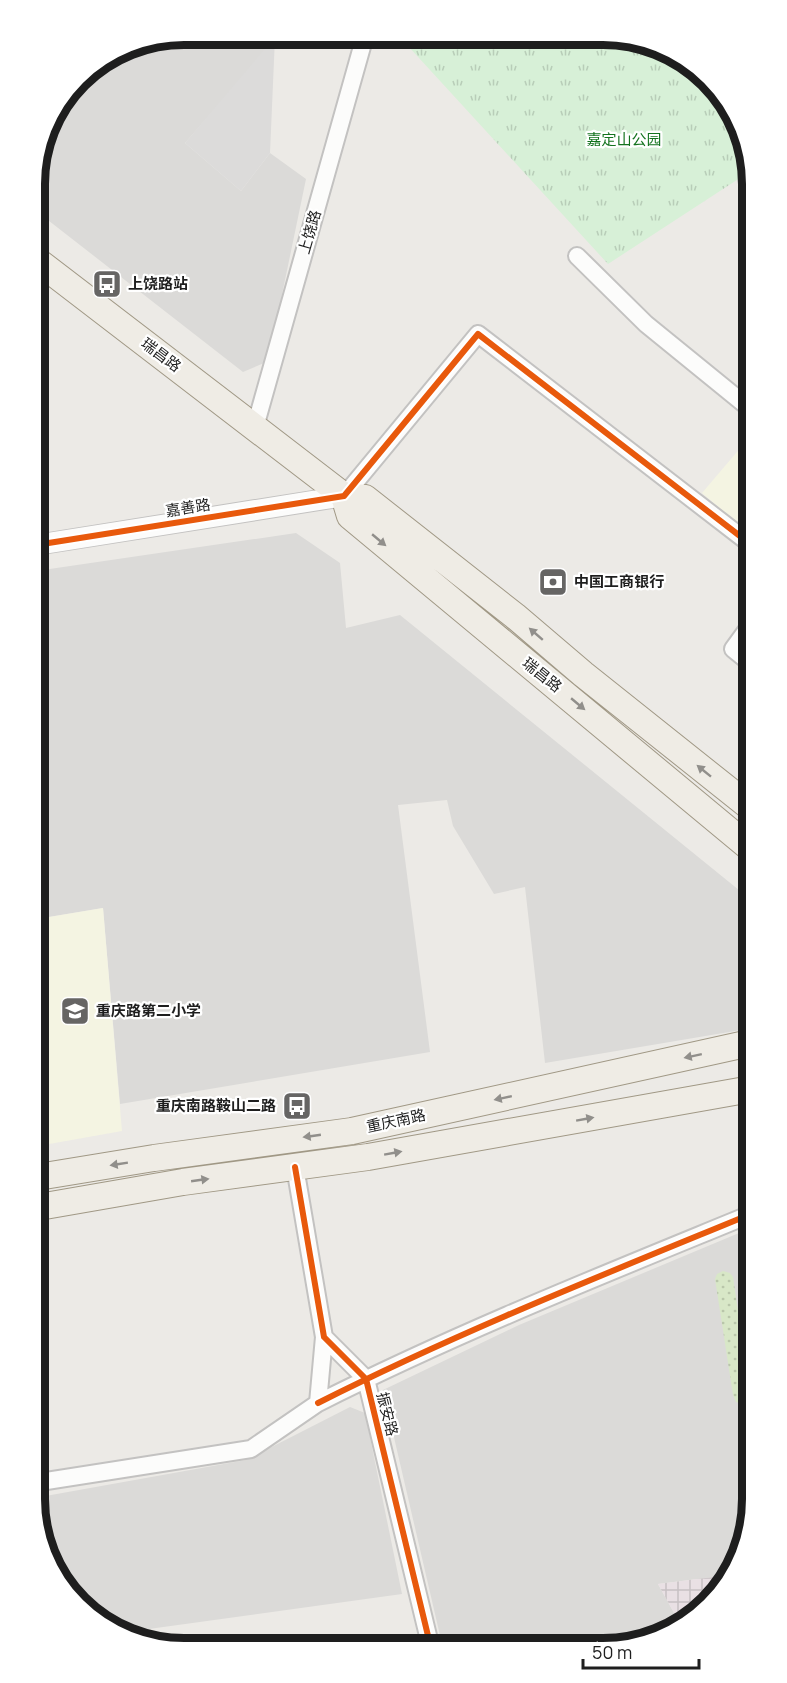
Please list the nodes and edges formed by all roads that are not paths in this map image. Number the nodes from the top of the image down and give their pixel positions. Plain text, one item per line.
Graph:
1 (362, 45) edge
2 (577, 256) dead end
3 (45, 267) edge
4 (742, 402) edge
5 (255, 427) junction
6 (344, 496) junction
7 (742, 538) edge
8 (45, 544) edge
9 (742, 637) edge
10 (742, 656) edge
11 (742, 794) edge
12 (742, 841) edge
13 (742, 1045) edge
14 (742, 1091) edge
15 (703, 1098) junction
16 (742, 1100) edge
17 (295, 1167) junction
18 (45, 1176) edge
19 (45, 1207) edge
20 (742, 1218) edge
21 (324, 1336) junction
22 (366, 1379) junction
23 (318, 1403) junction
24 (45, 1481) edge
25 (429, 1638) edge

1 - 5 street, 上饶路
2 - 4 street
3 - 5 main road, 瑞昌路
5 - 6 main road, 瑞昌路
6 - 7 street
6 - 8 street, 嘉善路
11 -> 6 main road, 瑞昌路
6 -> 12 main road, 瑞昌路
9 - 10 street
13 -> 18 main road, 重庆南路
14 - 15 main road, 重庆南路
15 - 16 main road
17 -> 15 main road, 重庆南路
19 -> 17 main road, 重庆南路
17 - 21 street
20 - 22 street
21 - 22 street, 振安路
21 - 23 street
22 - 23 street
22 - 25 street, 振安路
23 - 24 street

